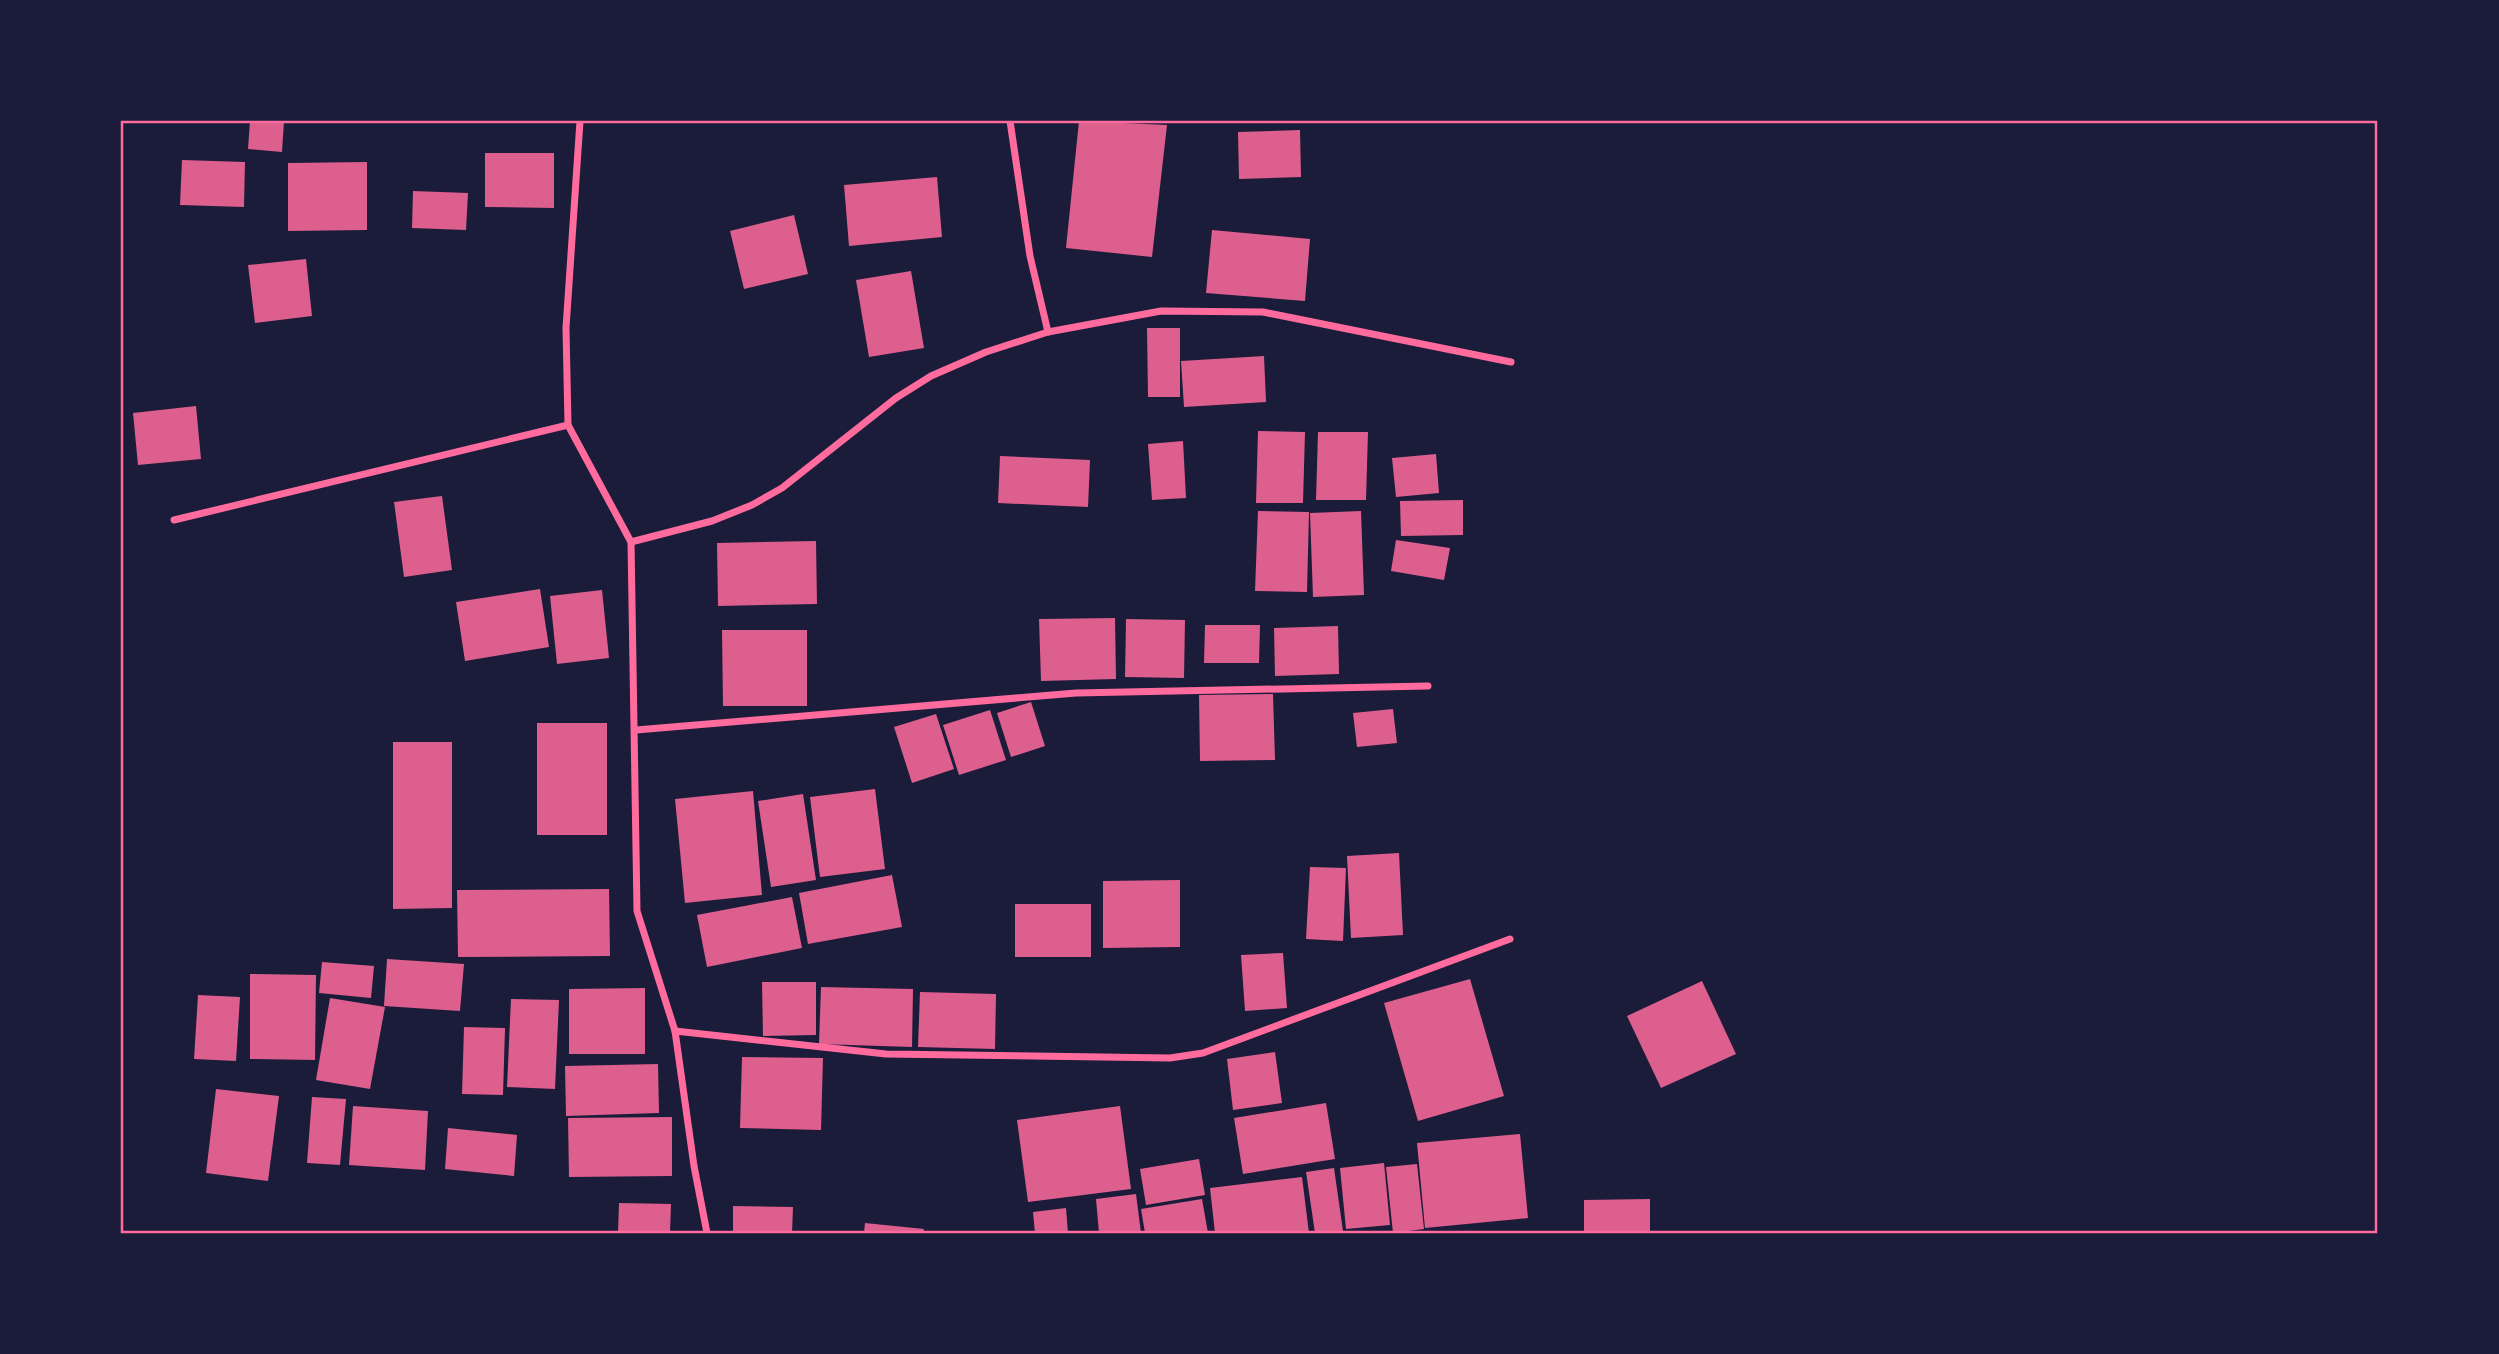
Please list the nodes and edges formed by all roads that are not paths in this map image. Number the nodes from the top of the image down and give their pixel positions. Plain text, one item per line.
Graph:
1 (580, 121) edge
2 (1010, 121) edge
3 (1048, 332) junction
4 (1511, 362) dead end
5 (568, 425) junction
6 (174, 520) dead end
7 (631, 542) junction
8 (1428, 686) dead end
9 (636, 730) junction
10 (1510, 939) dead end
11 (675, 1031) junction
12 (708, 1233) edge

1 - 5 street
2 - 3 street
3 - 4 street
3 - 7 street
5 - 6 street
5 - 7 street
7 - 9 street
8 - 9 street
9 - 11 street
10 - 11 street
11 - 12 street

